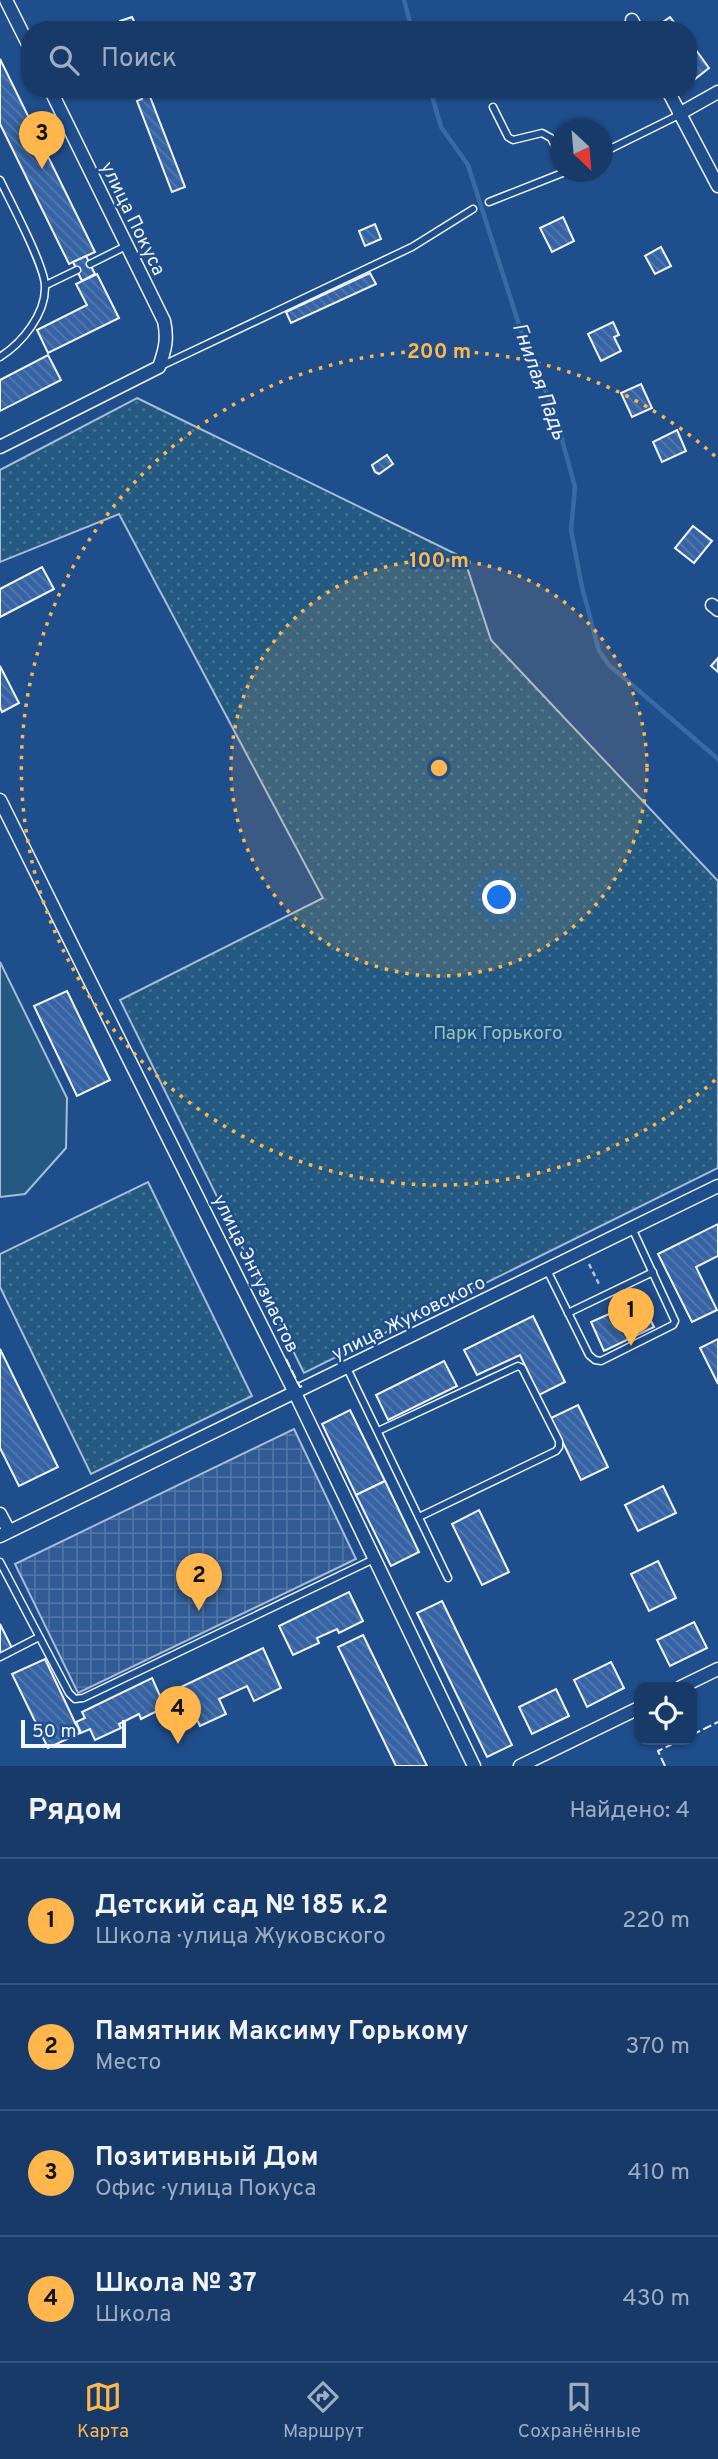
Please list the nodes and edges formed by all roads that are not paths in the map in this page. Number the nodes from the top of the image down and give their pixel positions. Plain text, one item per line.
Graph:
1 (6, 0) edge
2 (21, 30) edge
3 (718, 92) edge
4 (54, 98) edge
5 (671, 98) edge
6 (493, 107) dead end
7 (679, 114) junction
8 (550, 137) edge
9 (613, 148) edge
10 (550, 178) edge
11 (0, 180) edge
12 (718, 186) edge
13 (489, 202) dead end
14 (473, 209) dead end
15 (127, 246) junction
16 (90, 264) dead end
17 (77, 270) dead end
18 (46, 285) junction
19 (0, 357) edge
20 (159, 367) junction
21 (0, 447) edge
22 (0, 800) edge
23 (718, 1186) edge
24 (632, 1228) junction
25 (547, 1270) junction
26 (653, 1272) junction
27 (568, 1313) junction
28 (347, 1368) junction
29 (295, 1393) junction
30 (377, 1431) junction
31 (0, 1514) edge
32 (419, 1517) junction
33 (4, 1534) edge
34 (374, 1559) junction
35 (0, 1562) edge
36 (447, 1578) dead end
37 (39, 1637) junction
38 (0, 1657) edge
39 (718, 1669) edge
40 (691, 1682) edge
41 (634, 1710) edge
42 (474, 1766) edge
43 (520, 1766) edge

1 - 2 street
3 - 7 street
4 - 15 street, улица Покуса
5 - 7 street
6 - 8 lane
7 - 9 lane
7 - 12 street
10 - 13 lane
11 - 18 lane
14 - 20 lane
15 - 16 lane
15 - 20 street, улица Покуса
17 - 18 lane
18 - 19 lane
20 - 21 street
22 - 29 street, улица Энтузиастов
23 - 24 street, улица Жуковского
24 - 25 street, улица Жуковского
24 - 26 lane
25 - 27 lane
25 - 28 street, улица Жуковского
26 - 27 lane
26 - 27 lane
28 - 29 street, улица Жуковского
28 - 30 lane
29 - 33 street, улица Жуковского
29 - 34 street, улица Энтузиастов
30 - 32 lane
30 - 32 lane
31 - 33 street
32 - 36 lane
34 - 37 lane
34 - 42 street, улица Энтузиастов
35 - 37 lane
37 - 38 lane
39 - 40 street
41 - 43 street

